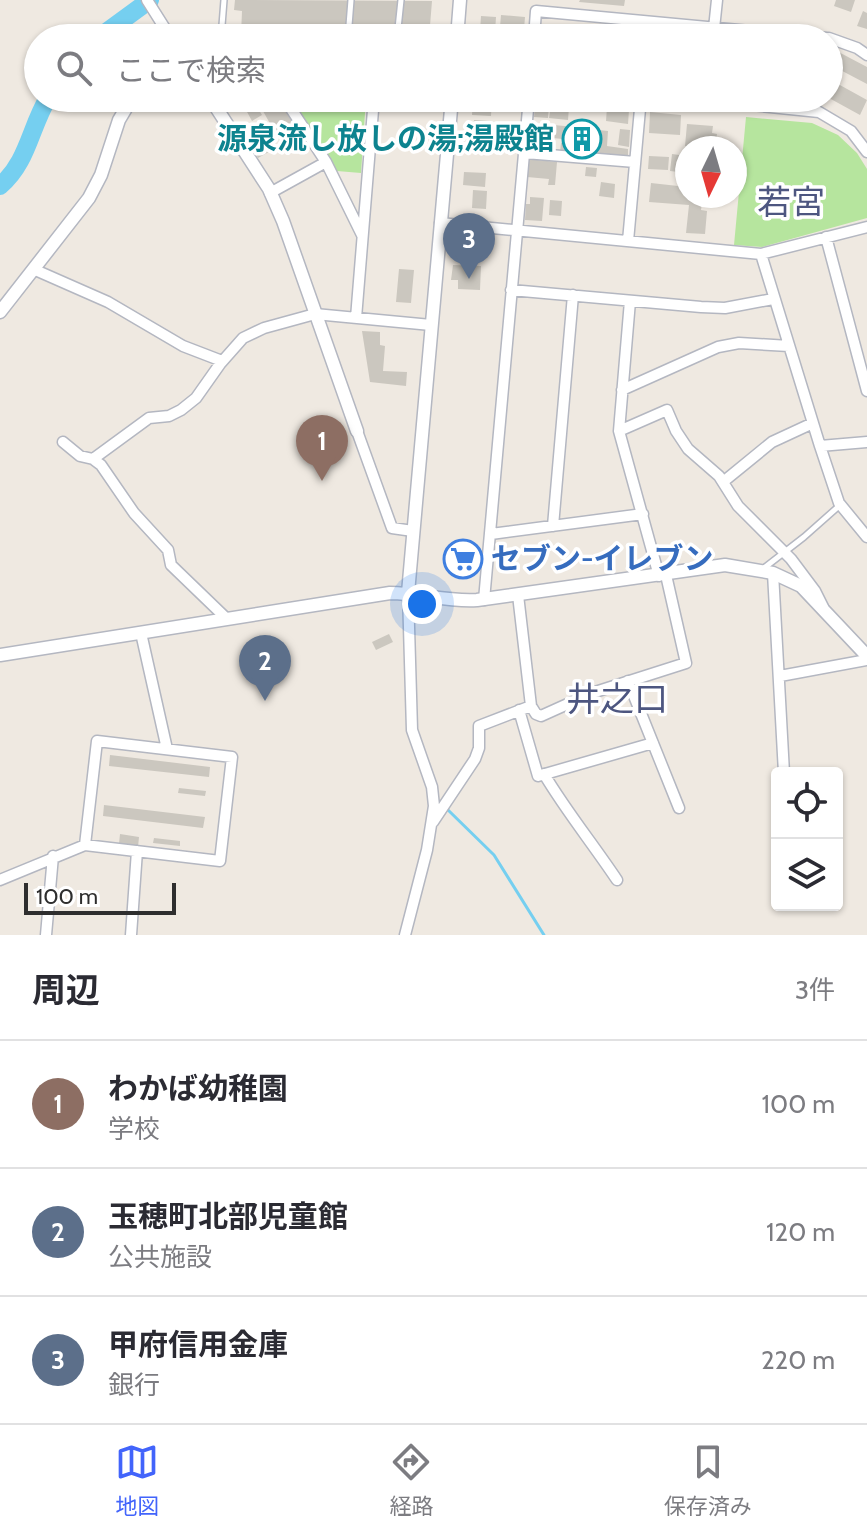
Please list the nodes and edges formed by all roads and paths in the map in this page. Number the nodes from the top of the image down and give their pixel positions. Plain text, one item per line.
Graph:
1 (224, 0) edge
2 (351, 0) edge
3 (401, 0) edge
4 (460, 0) edge
5 (717, 0) edge
6 (153, 3) edge
7 (164, 24) edge
8 (222, 24) edge
9 (349, 24) edge
10 (398, 24) edge
11 (458, 24) edge
12 (535, 24) edge
13 (646, 24) edge
14 (715, 24) edge
15 (843, 43) edge
16 (867, 55) edge
17 (124, 112) edge
18 (219, 112) edge
19 (293, 112) edge
20 (373, 112) edge
21 (451, 112) edge
22 (528, 112) edge
23 (640, 112) edge
24 (819, 112) edge
25 (867, 152) edge
26 (525, 153) junction
27 (326, 162) junction
28 (635, 162) junction
29 (270, 193) junction
30 (440, 223) junction
31 (867, 227) edge
32 (518, 229) junction
33 (362, 236) junction
34 (826, 237) junction
35 (628, 241) junction
36 (761, 254) junction
37 (33, 269) junction
38 (511, 290) junction
39 (573, 295) junction
40 (773, 299) junction
41 (630, 301) junction
42 (0, 312) edge
43 (315, 314) junction
44 (356, 318) junction
45 (431, 325) junction
46 (789, 346) junction
47 (222, 361) junction
48 (622, 390) junction
49 (867, 391) edge
50 (813, 423) junction
51 (357, 431) joint
52 (619, 431) junction
53 (63, 442) dead end
54 (867, 442) edge
55 (820, 446) junction
56 (93, 459) junction
57 (723, 482) junction
58 (841, 505) junction
59 (643, 514) junction
60 (553, 526) junction
61 (413, 531) junction
62 (491, 534) junction
63 (867, 537) edge
64 (785, 553) junction
65 (759, 571) junction
66 (773, 573) junction
67 (662, 575) junction
68 (408, 593) junction
69 (518, 595) junction
70 (484, 600) junction
71 (824, 609) junction
72 (227, 619) junction
73 (141, 633) junction
74 (0, 655) edge
75 (867, 657) edge
76 (780, 676) junction
77 (628, 681) junction
78 (531, 706) junction
79 (519, 710) junction
80 (653, 743) junction
81 (167, 749) junction
82 (784, 767) edge
83 (544, 774) junction
84 (679, 808) dead end
85 (432, 824) junction
86 (85, 845) junction
87 (137, 851) junction
88 (53, 856) junction
89 (0, 880) edge
90 (617, 880) dead end
91 (46, 935) edge
92 (131, 935) edge
93 (405, 935) edge

1 - 8 lane
2 - 9 lane
3 - 10 lane
4 - 11 street
5 - 14 street
6 - 7 street
12 - 13 street
15 - 16 street
17 - 37 street
18 - 29 street
19 - 27 street
20 - 33 street
21 - 30 street
22 - 26 street
23 - 28 street
24 - 25 street
26 - 28 street
26 - 32 street
27 - 29 street
27 - 33 street
28 - 35 street
29 - 43 street
30 - 32 street
30 - 45 street
31 - 34 street
32 - 35 street
32 - 38 street
33 - 44 street
34 - 36 street
34 - 49 street
35 - 36 street
36 - 40 street
37 - 42 street
37 - 47 street
38 - 39 street
38 - 62 street
39 - 41 street
39 - 60 street
40 - 41 street
40 - 46 street
41 - 48 street
43 - 44 street
43 - 47 street
43 - 51 street
44 - 45 street
45 - 61 street
46 - 48 street
46 - 50 street
47 - 56 street
48 - 52 street
50 - 55 street
50 - 57 street
51 - 61 street
52 - 57 street
52 - 59 street
53 - 56 street
54 - 55 street
55 - 58 street
56 - 72 street
57 - 64 street
58 - 63 street
58 - 64 lane
59 - 60 street
59 - 67 street
60 - 62 street
61 - 68 street
62 - 70 street
64 - 65 lane
64 - 71 street
65 - 66 street
65 - 67 street
66 - 71 street
66 - 76 street
67 - 69 street
67 - 77 street
68 - 70 street
68 - 72 street
68 - 85 street
69 - 70 street
69 - 78 street
71 - 75 street
72 - 73 street
73 - 74 street
73 - 81 street
75 - 76 street
76 - 82 street
77 - 78 street
77 - 80 street
78 - 79 street
79 - 83 street
79 - 85 street
80 - 83 street
80 - 84 street
81 - 86 street
81 - 87 street
83 - 90 street
85 - 93 street
86 - 87 street
86 - 88 street
87 - 92 street
88 - 89 street
88 - 91 street

